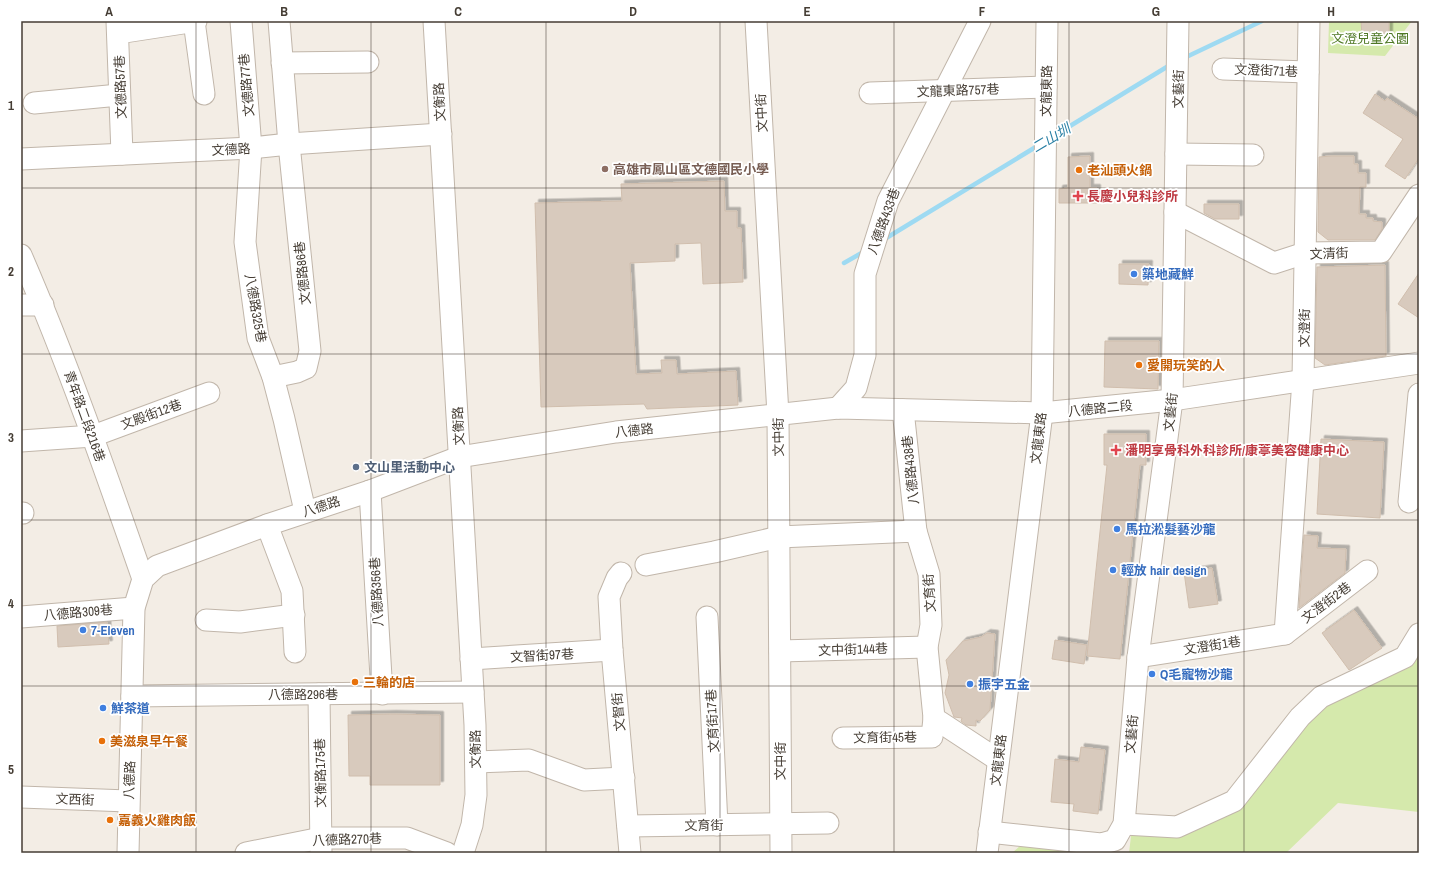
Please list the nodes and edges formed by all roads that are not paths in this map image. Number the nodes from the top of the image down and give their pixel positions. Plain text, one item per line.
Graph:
1 (195, 21) edge
2 (241, 21) edge
3 (279, 21) edge
4 (434, 21) edge
5 (756, 21) edge
6 (980, 21) edge
7 (1047, 21) edge
8 (1178, 21) edge
9 (1309, 21) edge
10 (118, 27) edge
11 (368, 62) dead end
12 (282, 63) junction
13 (1224, 68) dead end
14 (1308, 72) junction
15 (1046, 87) junction
16 (944, 90) junction
17 (870, 93) dead end
18 (204, 94) dead end
19 (119, 95) junction
20 (34, 103) dead end
21 (441, 134) junction
22 (289, 144) junction
23 (251, 148) junction
24 (122, 154) junction
25 (1176, 154) junction
26 (1253, 155) dead end
27 (21, 159) edge
28 (1419, 195) edge
29 (1175, 212) junction
30 (1305, 253) junction
31 (21, 256) edge
32 (21, 305) edge
33 (43, 305) junction
34 (1419, 363) edge
35 (273, 377) junction
36 (1303, 380) junction
37 (209, 393) dead end
38 (1419, 394) edge
39 (1172, 400) junction
40 (838, 408) junction
41 (903, 410) junction
42 (1042, 413) junction
43 (778, 415) junction
44 (93, 436) junction
45 (21, 442) edge
46 (459, 457) junction
47 (370, 491) junction
48 (1409, 502) dead end
49 (305, 511) junction
50 (266, 525) junction
51 (916, 531) junction
52 (779, 537) junction
53 (646, 565) dead end
54 (1367, 571) dead end
55 (621, 573) dead end
56 (143, 579) junction
57 (134, 608) junction
58 (294, 615) junction
59 (21, 617) edge
60 (707, 617) dead end
61 (206, 620) dead end
62 (1285, 634) junction
63 (1419, 634) edge
64 (927, 647) junction
65 (612, 650) junction
66 (780, 651) junction
67 (295, 652) dead end
68 (1138, 657) junction
69 (471, 659) junction
70 (473, 692) junction
71 (319, 694) junction
72 (382, 694) junction
73 (132, 696) junction
74 (934, 718) junction
75 (844, 738) dead end
76 (998, 760) junction
77 (476, 762) junction
78 (624, 778) junction
79 (21, 797) edge
80 (128, 801) junction
81 (828, 823) dead end
82 (781, 824) junction
83 (1124, 824) junction
84 (716, 825) junction
85 (628, 826) junction
86 (989, 832) junction
87 (321, 845) edge
88 (128, 853) edge
89 (246, 853) edge
90 (447, 853) edge
91 (463, 853) edge
92 (630, 853) edge
93 (781, 853) edge
94 (987, 853) edge

1 - 10 street
1 - 18 street
2 - 23 street, 文德路77巷
3 - 12 street
4 - 21 street, 文衡路
5 - 43 street, 文中街
6 - 16 street, 八德路433巷
7 - 15 street, 文龍東路
8 - 25 street, 文藝街
9 - 14 street, 文澄街
10 - 19 street, 文德路57巷
11 - 12 street
12 - 22 street
13 - 14 street, 文澄街71巷
14 - 30 street, 文澄街
15 - 16 street, 文龍東路757巷
15 - 42 street, 文龍東路
16 - 17 street, 文龍東路757巷
16 - 40 street, 八德路433巷
19 - 20 street
19 - 24 street, 文德路57巷
21 - 22 street, 文德路
21 - 46 street, 文衡路
22 - 23 street, 文德路
22 - 35 street, 文德路86巷
23 - 24 street, 文德路
23 - 35 street, 八德路325巷
24 - 27 street, 文德路
25 - 26 street
25 - 29 street, 文藝街
28 - 30 street, 文清街
29 - 30 street, 文清街
29 - 39 street, 文藝街
30 - 36 street, 文澄街
31 - 33 street, 青年路二段216巷
32 - 33 street
33 - 44 street, 青年路二段216巷
34 - 36 street, 八德路二段
35 - 49 street, 八德路325巷
36 - 39 street, 八德路二段
36 - 62 street, 文澄街
37 - 44 street, 文殿街12巷
38 - 48 street
39 - 42 street, 八德路二段
39 - 68 street, 文藝街
40 - 41 street, 八德路二段
40 - 43 street, 八德路二段
41 - 42 street, 八德路二段
41 - 51 street, 八德路438巷
42 - 76 street, 文龍東路
43 - 46 street, 八德路
43 - 52 street, 文中街
44 - 45 street, 文殿街12巷
44 - 56 street, 青年路二段216巷
46 - 47 street, 八德路
46 - 69 street, 文衡路
47 - 49 street, 八德路
47 - 72 street, 八德路356巷
49 - 50 street, 八德路
50 - 56 street, 八德路
50 - 58 street
51 - 52 street
51 - 64 street, 文育街
52 - 53 street
52 - 66 street, 文中街
54 - 62 street, 文澄街2巷
55 - 65 street, 文智街
56 - 57 street, 八德路
57 - 59 street, 八德路309巷
57 - 73 street, 八德路
58 - 61 street
58 - 67 street
60 - 84 street, 文育街17巷
62 - 68 street, 文澄街1巷
63 - 83 street
64 - 66 street, 文中街144巷
64 - 74 street, 文育街
65 - 69 street, 文智街97巷
65 - 78 street, 文智街
66 - 82 street, 文中街
68 - 83 street, 文藝街
69 - 70 street, 文衡路
70 - 72 street, 八德路296巷
70 - 77 street, 文衡路
71 - 72 street, 八德路296巷
71 - 73 street, 八德路296巷
71 - 87 street, 文衡路175巷
73 - 80 street, 八德路
74 - 75 street, 文育街45巷
74 - 76 street
76 - 86 street, 文龍東路
77 - 78 street
77 - 91 street, 文衡路
78 - 85 street, 文智街
79 - 80 street, 文西街
80 - 88 street, 八德路
81 - 82 street, 文育街
82 - 84 street, 文育街
82 - 93 street, 文中街
83 - 86 street, 文藝街
84 - 85 street, 文育街
85 - 92 street, 文智街
86 - 94 street, 文龍東路
87 - 89 street, 八德路270巷
87 - 90 street, 八德路270巷

